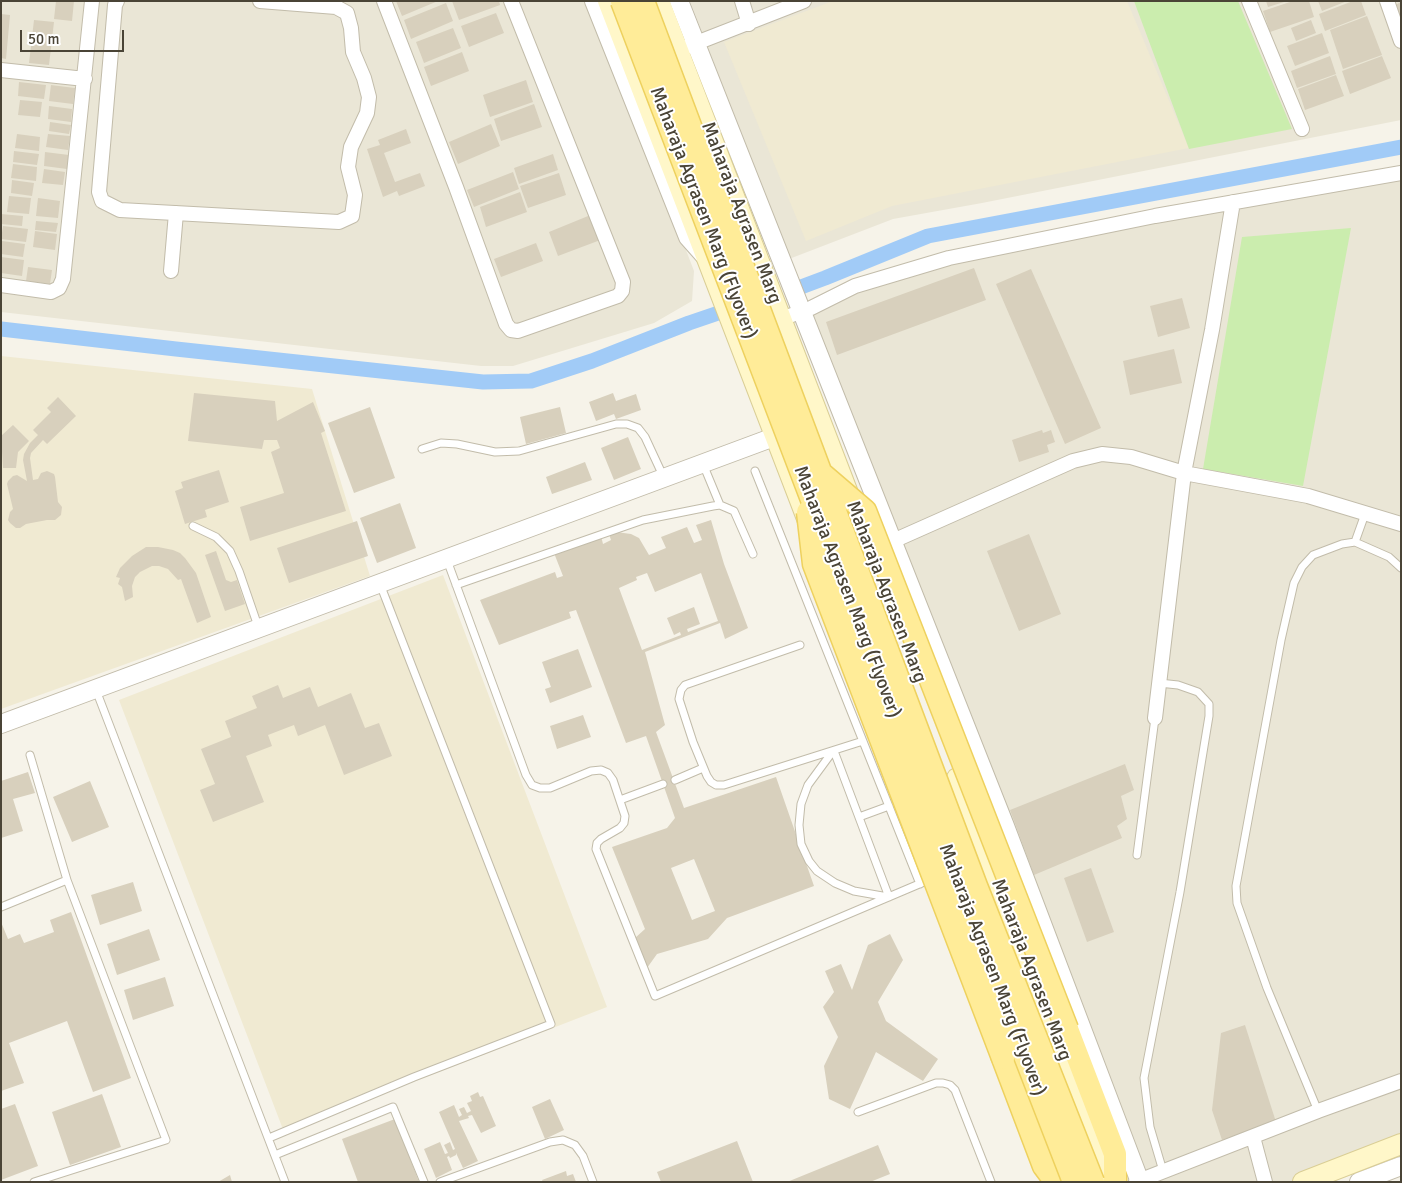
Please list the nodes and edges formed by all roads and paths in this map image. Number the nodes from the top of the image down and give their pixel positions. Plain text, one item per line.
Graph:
1 (92, 1) edge
2 (117, 1) edge
3 (260, 1) edge
4 (384, 1) edge
5 (511, 1) edge
6 (594, 1) edge
7 (608, 1) edge
8 (622, 1) edge
9 (643, 1) edge
10 (659, 1) edge
11 (679, 1) edge
12 (742, 1) edge
13 (804, 1) edge
14 (1250, 1) edge
15 (1388, 1) edge
16 (749, 24) junction
17 (1401, 41) edge
18 (687, 47) junction
19 (1, 70) edge
20 (85, 79) junction
21 (1302, 128) dead end
22 (1401, 173) edge
23 (1233, 202) junction
24 (176, 213) junction
25 (706, 257) junction
26 (171, 271) dead end
27 (1, 285) edge
28 (802, 312) junction
29 (781, 318) junction
30 (774, 437) junction
31 (422, 448) dead end
32 (703, 464) junction
33 (755, 471) dead end
34 (1184, 473) junction
35 (812, 476) junction
36 (664, 478) junction
37 (720, 505) junction
38 (1365, 514) junction
39 (1401, 524) edge
40 (193, 526) dead end
41 (892, 542) junction
42 (1355, 542) junction
43 (870, 551) junction
44 (753, 554) dead end
45 (446, 559) junction
46 (1401, 568) edge
47 (380, 584) junction
48 (456, 585) junction
49 (259, 629) junction
50 (800, 645) dead end
51 (1159, 683) junction
52 (96, 690) junction
53 (1155, 718) joint
54 (1, 724) edge
55 (863, 741) junction
56 (834, 750) junction
57 (30, 755) dead end
58 (704, 768) junction
59 (675, 780) dead end
60 (663, 784) dead end
61 (620, 800) junction
62 (889, 806) junction
63 (859, 817) junction
64 (1137, 855) dead end
65 (941, 875) dead end
66 (67, 880) junction
67 (920, 884) junction
68 (889, 897) junction
69 (1, 906) edge
70 (1044, 1003) junction
71 (1004, 1023) junction
72 (1401, 1081) edge
73 (1318, 1111) junction
74 (858, 1112) dead end
75 (1253, 1137) junction
76 (268, 1138) junction
77 (1401, 1144) edge
78 (275, 1155) junction
79 (1401, 1166) edge
80 (1163, 1171) junction
81 (1139, 1181) edge
82 (34, 1182) edge
83 (285, 1182) edge
84 (424, 1182) edge
85 (440, 1182) edge
86 (593, 1182) edge
87 (991, 1182) edge
88 (1056, 1182) edge
89 (1063, 1182) edge
90 (1074, 1182) edge
91 (1093, 1182) edge
92 (1114, 1182) edge
93 (1265, 1182) edge
94 (1303, 1182) edge
95 (1359, 1182) edge

1 - 20 street
2 - 24 street
3 - 24 street
4 - 5 street
6 - 25 street
7 - 25 main road
8 - 35 main road, Maharaja Agrasen Marg (Flyover), bridge
9 - 35 main road, Maharaja Agrasen Marg (Flyover), bridge
10 - 18 main road, Maharaja Agrasen Marg
11 - 18 street
12 - 16 street
13 - 16 street
14 - 21 street
15 - 17 street
16 - 18 street
18 - 28 street
18 - 29 main road, Maharaja Agrasen Marg
19 - 20 street
20 - 27 street
22 - 23 street
23 - 28 street
23 - 34 street
24 - 26 street
25 - 30 main road
28 - 29 street
28 - 41 street
29 - 43 main road, Maharaja Agrasen Marg
30 - 32 street
30 - 71 main road
31 - 36 lane
32 - 36 street
32 - 37 lane
33 - 55 lane
34 - 38 street
34 - 41 street
34 - 51 street
35 - 88 main road, bridge
35 - 90 main road, Maharaja Agrasen Marg (Flyover), bridge
35 - 91 main road, Maharaja Agrasen Marg (Flyover), bridge
35 - 92 main road, bridge
36 - 45 street
37 - 44 lane
37 - 48 lane
38 - 39 street
38 - 42 lane
40 - 49 lane
41 - 43 street
41 - 81 street
42 - 46 lane
42 - 73 lane
43 - 70 main road, Maharaja Agrasen Marg
45 - 47 street
45 - 48 lane
47 - 49 street
47 - 76 lane
48 - 61 lane
49 - 52 street
50 - 58 lane
51 - 53 street
51 - 80 lane
52 - 54 street
52 - 76 lane
53 - 64 lane
55 - 56 lane
55 - 62 lane
56 - 58 lane
56 - 63 lane
56 - 68 lane
57 - 66 lane
58 - 59 lane
60 - 61 lane
61 - 68 lane
62 - 63 lane
62 - 67 lane
63 - 68 lane
65 - 67 lane
66 - 69 lane
66 - 82 lane
67 - 68 lane
70 - 71 main road
70 - 92 main road, Maharaja Agrasen Marg
71 - 89 main road
72 - 73 street
73 - 75 street
74 - 87 lane
75 - 80 street
75 - 93 street
76 - 78 lane
77 - 94 main road
78 - 83 lane
78 - 84 lane
79 - 95 street
80 - 81 street
85 - 86 lane

